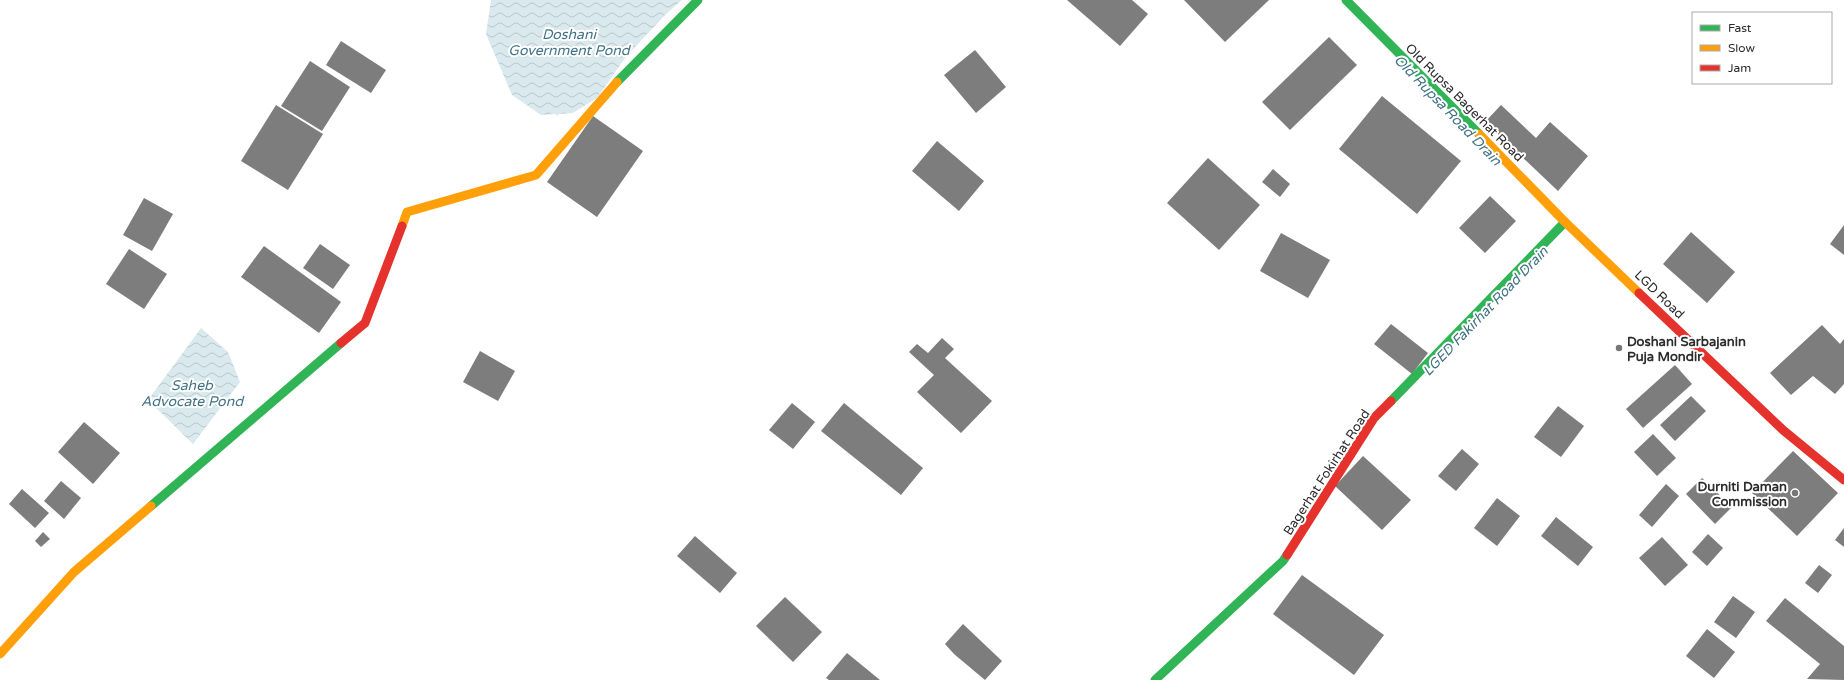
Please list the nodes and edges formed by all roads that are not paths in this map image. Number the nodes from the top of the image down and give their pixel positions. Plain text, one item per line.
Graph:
1 (698, 0) edge
2 (1346, 0) edge
3 (1565, 222) junction
4 (1844, 480) edge
5 (0, 654) edge
6 (1155, 680) edge

1 - 5 street
2 - 3 street, Old Rupsa Bagerhat Road
3 - 4 street, LGD Road
3 - 6 street, Bagerhat Fokirhat Road

